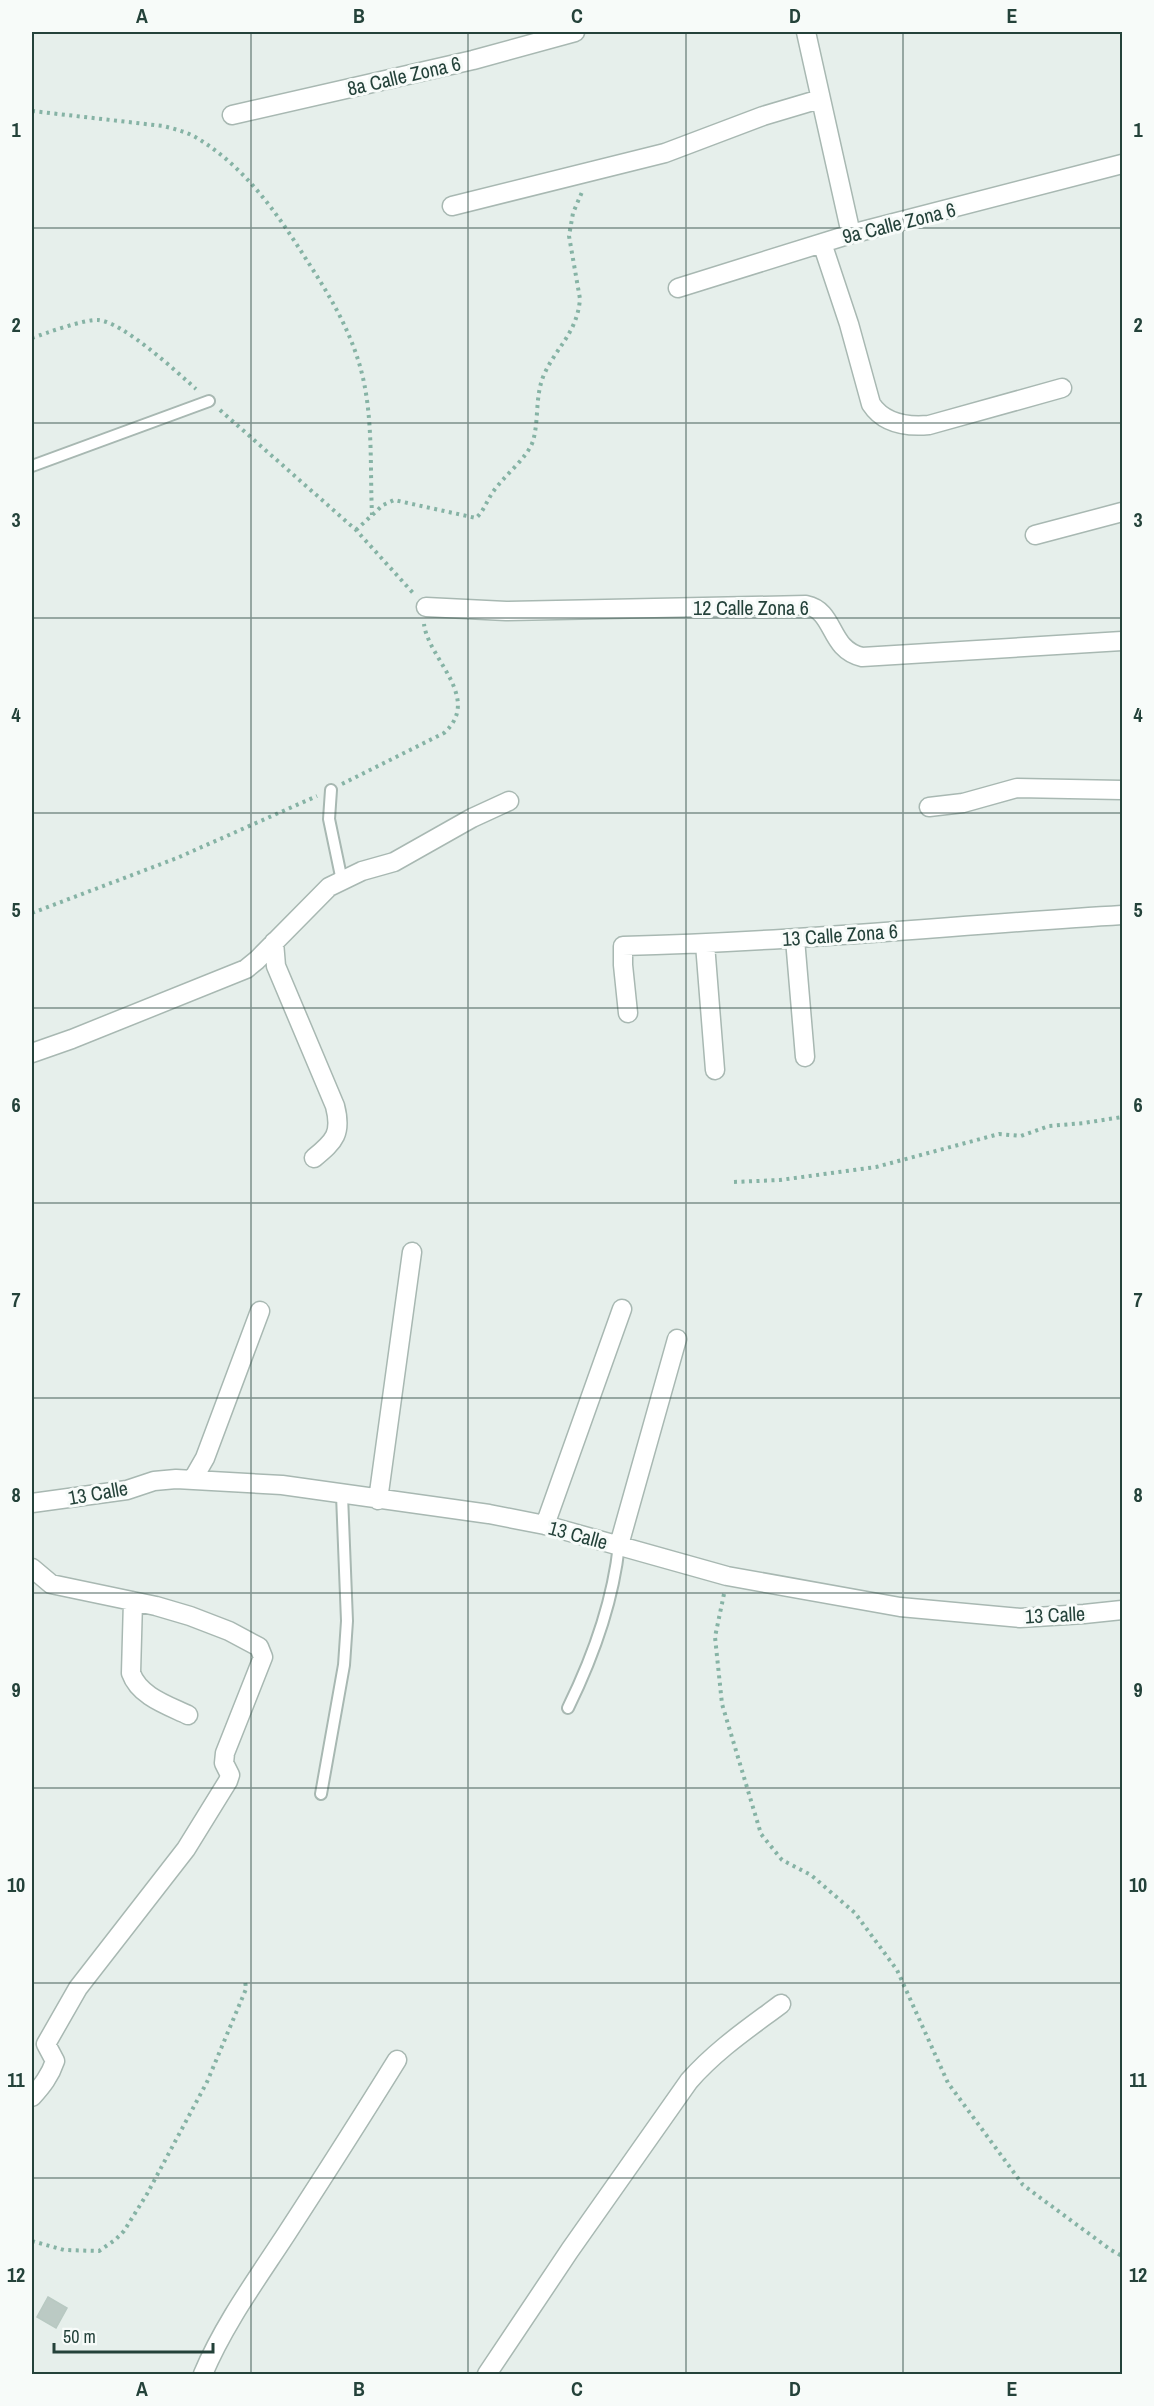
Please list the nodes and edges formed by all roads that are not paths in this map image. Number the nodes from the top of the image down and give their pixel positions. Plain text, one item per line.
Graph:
1 (575, 32) edge
2 (806, 32) edge
3 (820, 99) junction
4 (232, 115) dead end
5 (1122, 164) edge
6 (452, 206) dead end
7 (851, 234) junction
8 (822, 243) junction
9 (678, 288) dead end
10 (1062, 388) dead end
11 (209, 401) road end
12 (32, 466) edge
13 (1122, 512) edge
14 (1035, 535) dead end
15 (426, 607) road end
16 (1122, 641) edge
17 (1122, 789) edge
18 (331, 790) road end
19 (509, 801) dead end
20 (929, 807) dead end
21 (342, 881) junction
22 (1122, 915) edge
23 (795, 939) junction
24 (274, 942) junction
25 (705, 944) junction
26 (628, 1013) dead end
27 (32, 1053) edge
28 (805, 1057) dead end
29 (715, 1070) dead end
30 (314, 1158) dead end
31 (412, 1252) dead end
32 (622, 1309) dead end
33 (260, 1311) dead end
34 (677, 1339) dead end
35 (193, 1479) junction
36 (342, 1495) junction
37 (378, 1500) junction
38 (32, 1503) edge
39 (545, 1526) junction
40 (619, 1545) junction
41 (32, 1568) edge
42 (133, 1601) junction
43 (1122, 1610) edge
44 (568, 1708) dead end
45 (188, 1715) dead end
46 (321, 1794) dead end
47 (781, 2004) dead end
48 (397, 2060) dead end
49 (32, 2097) edge
50 (203, 2374) edge
51 (487, 2374) edge

1 - 4 street, 8a Calle Zona 6
2 - 3 street
3 - 6 street
3 - 7 street
5 - 7 street, 9a Calle Zona 6
7 - 8 street, 9a Calle Zona 6
8 - 9 street, 9a Calle Zona 6
8 - 10 street
11 - 12 lane
13 - 14 street
15 - 16 street, 12 Calle Zona 6
17 - 20 street
18 - 21 lane
19 - 21 street
21 - 24 street
22 - 23 street, 13 Calle Zona 6
23 - 25 street, 13 Calle Zona 6
23 - 28 street
24 - 27 street
24 - 30 street
25 - 26 street, 13 Calle Zona 6
25 - 29 street
31 - 37 street
32 - 39 street
33 - 35 street
34 - 40 street
35 - 36 street, 13 Calle
35 - 38 street, 13 Calle
36 - 37 street, 13 Calle
36 - 46 lane
37 - 39 street, 13 Calle
39 - 40 street, 13 Calle
40 - 43 street, 13 Calle
40 - 44 lane
41 - 42 street
42 - 45 street
42 - 49 street
47 - 51 street
48 - 50 street

